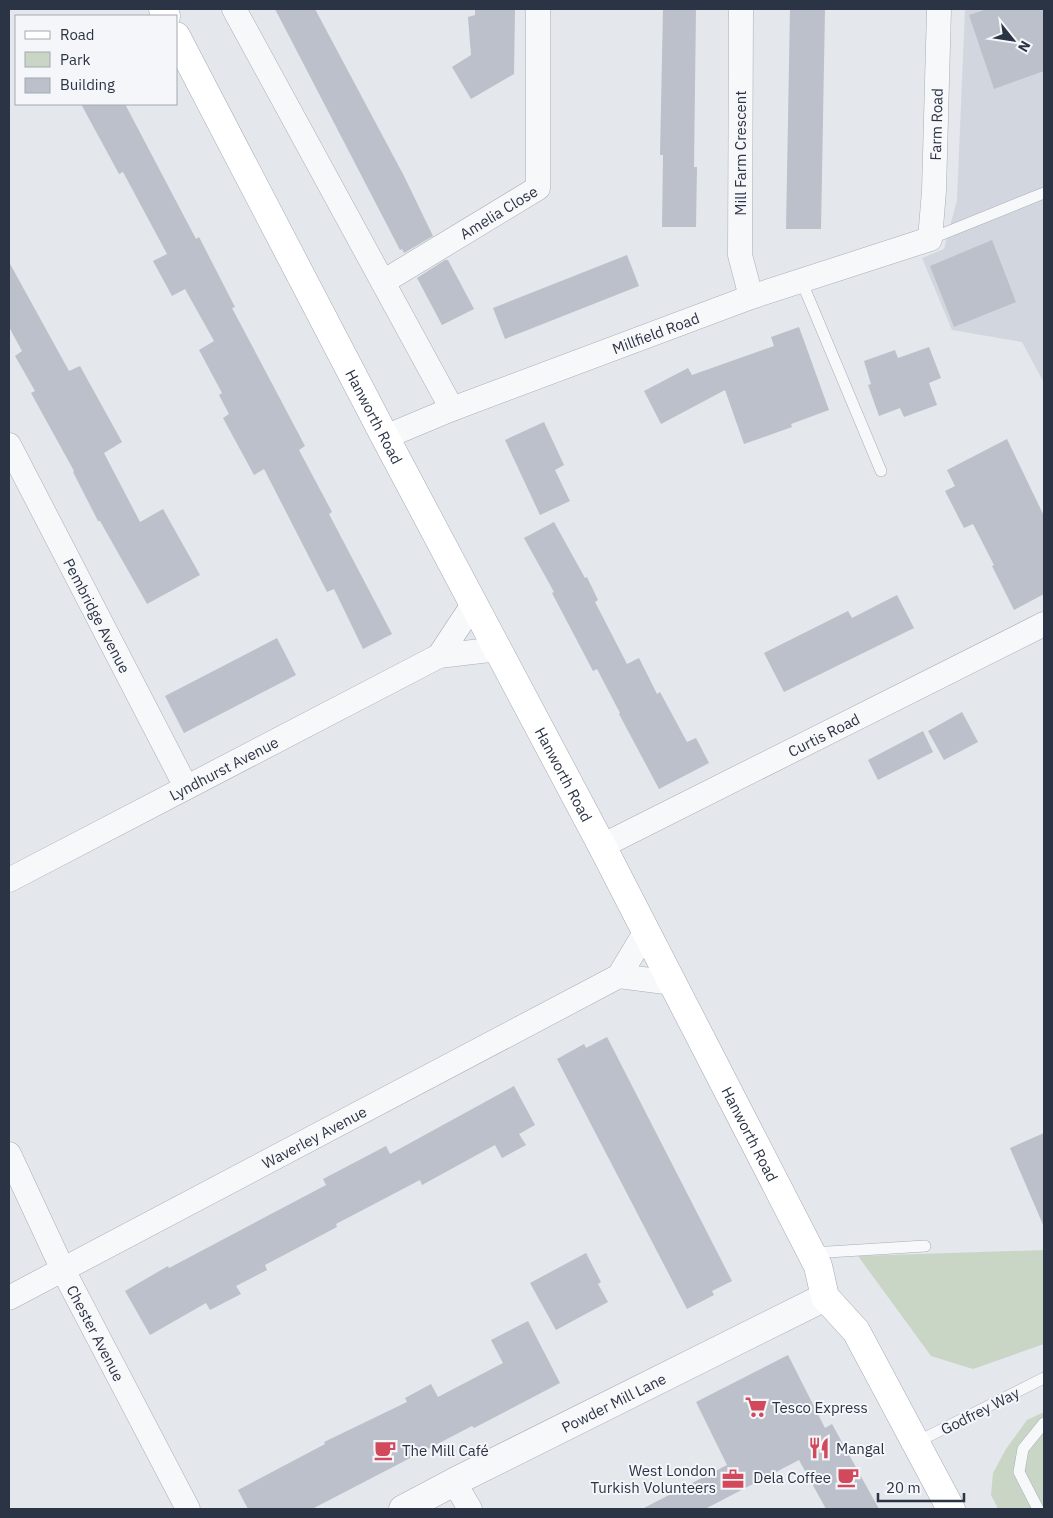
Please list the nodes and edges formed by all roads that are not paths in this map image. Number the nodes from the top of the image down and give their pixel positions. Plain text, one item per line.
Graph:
1 (234, 9) edge
2 (538, 9) edge
3 (742, 9) edge
4 (938, 9) edge
5 (178, 40) edge
6 (1044, 193) edge
7 (930, 239) junction
8 (802, 280) junction
9 (383, 282) junction
10 (751, 296) junction
11 (452, 409) junction
12 (385, 437) junction
13 (9, 445) edge
14 (881, 471) dead end
15 (474, 603) junction
16 (1044, 624) edge
17 (498, 649) junction
18 (439, 656) junction
19 (186, 787) junction
20 (602, 846) junction
21 (9, 880) edge
22 (646, 931) junction
23 (618, 976) junction
24 (673, 983) junction
25 (9, 1154) edge
26 (925, 1246) dead end
27 (812, 1253) junction
28 (63, 1270) junction
29 (825, 1297) junction
30 (9, 1298) edge
31 (1044, 1378) edge
32 (1044, 1424) edge
33 (915, 1443) junction
34 (454, 1482) junction
35 (188, 1509) edge
36 (403, 1509) edge
37 (470, 1509) edge
38 (951, 1509) edge
39 (1038, 1509) edge

1 - 9 street
2 - 9 street, Amelia Close
3 - 10 street, Mill Farm Crescent
4 - 7 street, Farm Road
5 - 12 main road, Hanworth Road
6 - 7 lane
7 - 8 street, Millfield Road
8 - 10 street, Millfield Road
8 - 14 lane
9 - 11 street
10 - 11 street, Millfield Road
11 - 12 street, Millfield Road
12 - 15 main road, Hanworth Road
13 - 19 street, Pembridge Avenue
15 - 17 main road, Hanworth Road
15 - 18 street, Lyndhurst Avenue
16 - 20 street, Curtis Road
17 - 18 street, Lyndhurst Avenue
17 - 20 main road, Hanworth Road
18 - 19 street, Lyndhurst Avenue
19 - 21 street, Lyndhurst Avenue
20 - 22 main road, Hanworth Road
22 - 23 street
22 - 24 main road, Hanworth Road
23 - 24 street
23 - 28 street, Waverley Avenue
24 - 27 main road, Hanworth Road
25 - 28 street, Chester Avenue
26 - 27 lane
27 - 29 main road, Hanworth Road
28 - 30 street, Waverley Avenue
28 - 35 street, Chester Avenue
29 - 33 main road
29 - 34 street, Powder Mill Lane
31 - 33 lane, Godfrey Way
32 - 39 lane
33 - 38 main road
34 - 36 street, Powder Mill Lane
34 - 37 street

